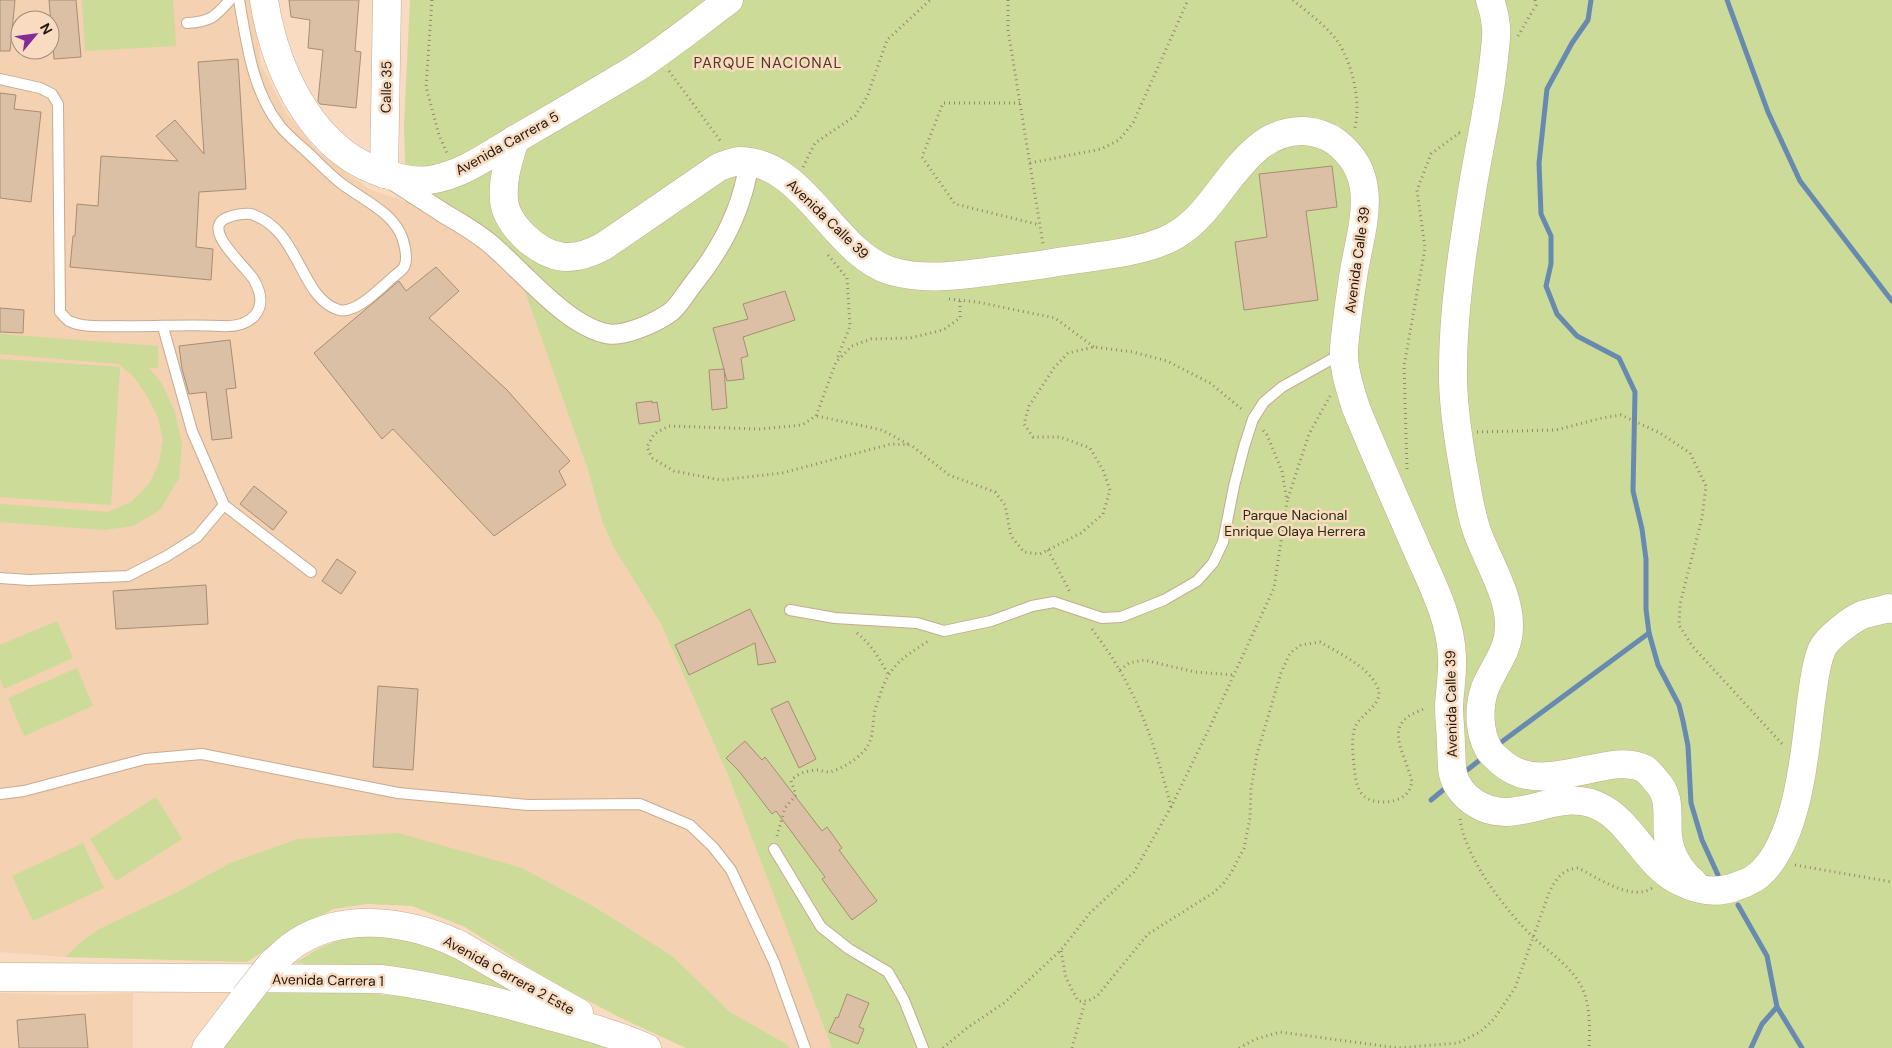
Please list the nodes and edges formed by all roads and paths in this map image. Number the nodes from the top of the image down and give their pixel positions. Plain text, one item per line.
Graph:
1 (230, 0) edge
2 (239, 0) edge
3 (264, 0) edge
4 (387, 0) edge
5 (432, 0) edge
6 (730, 0) edge
7 (930, 0) edge
8 (1008, 0) edge
9 (1188, 0) edge
10 (1293, 0) edge
11 (1490, 0) edge
12 (187, 23) dead end
13 (656, 54) junction
14 (0, 79) edge
15 (1020, 103) junction
16 (515, 139) junction
17 (1479, 148) junction
18 (1348, 153) junction
19 (742, 162) junction
20 (1030, 163) junction
21 (457, 172) junction
22 (384, 174) junction
23 (802, 192) junction
24 (1040, 226) junction
25 (824, 250) dead end
26 (1046, 264) junction
27 (960, 301) dead end
28 (164, 327) junction
29 (1345, 360) junction
30 (836, 362) junction
31 (816, 416) junction
32 (1253, 419) junction
33 (1457, 433) junction
34 (911, 445) junction
35 (1408, 473) dead end
36 (1287, 501) junction
37 (224, 505) junction
38 (1048, 550) junction
39 (311, 572) dead end
40 (0, 578) edge
41 (1892, 609) edge
42 (790, 610) dead end
43 (1079, 610) junction
44 (835, 618) junction
45 (944, 631) junction
46 (1120, 670) junction
47 (888, 674) junction
48 (1234, 674) junction
49 (1433, 707) dead end
50 (1802, 766) junction
51 (1457, 791) junction
52 (0, 794) edge
53 (1171, 807) junction
54 (774, 849) joint
55 (1772, 860) junction
56 (1669, 875) junction
57 (1892, 882) edge
58 (1704, 890) junction
59 (1534, 937) junction
60 (1061, 950) junction
61 (0, 977) edge
62 (1085, 1002) junction
63 (618, 1035) junction
64 (1415, 1047) edge
65 (206, 1048) edge
66 (647, 1048) edge
67 (805, 1048) edge
68 (923, 1048) edge
69 (943, 1048) edge
70 (1072, 1048) edge
71 (1239, 1048) edge
72 (1589, 1048) edge

1 - 12 lane
2 - 28 lane
3 - 22 street, Avenida Carrera 5
4 - 22 street, Calle 35
5 - 21 path
6 - 13 street, Avenida Carrera 5
7 - 23 path
8 - 15 path
9 - 20 path
10 - 18 path
11 - 17 street
13 - 16 street, Avenida Carrera 5
13 - 19 path
14 - 28 lane
15 - 20 path
15 - 24 path
16 - 19 street
16 - 21 street, Avenida Carrera 5
17 - 33 street
17 - 35 path
18 - 26 street, Avenida Calle 39
18 - 29 street, Avenida Calle 39
19 - 22 street
19 - 23 street, Avenida Calle 39
20 - 24 path
21 - 22 street, Avenida Carrera 5
23 - 26 street, Avenida Calle 39
24 - 26 path
25 - 30 path
27 - 30 path
28 - 37 lane
29 - 32 lane
29 - 36 path
29 - 51 street, Avenida Calle 39
30 - 31 path
31 - 34 path
31 - 34 path
32 - 36 path
32 - 38 path
32 - 43 lane
33 - 50 path
33 - 58 street
34 - 38 path
36 - 48 path
37 - 39 lane
37 - 40 lane
38 - 43 path
41 - 50 street
42 - 44 lane
43 - 45 lane
43 - 46 path
44 - 45 lane
44 - 47 path
45 - 47 path
46 - 48 path
46 - 53 path
47 - 54 path
48 - 53 path
49 - 62 path
50 - 55 street
51 - 56 street
51 - 59 path
52 - 67 lane
53 - 60 path
54 - 68 lane
55 - 57 path
55 - 58 street
56 - 58 street
56 - 59 path
59 - 64 path
59 - 72 path
60 - 62 path
60 - 69 path
61 - 63 street, Avenida Carrera 1
62 - 70 path
63 - 65 street, Avenida Carrera 2 Este, bridge
63 - 66 street, Avenida Carrera 1
64 - 71 path

